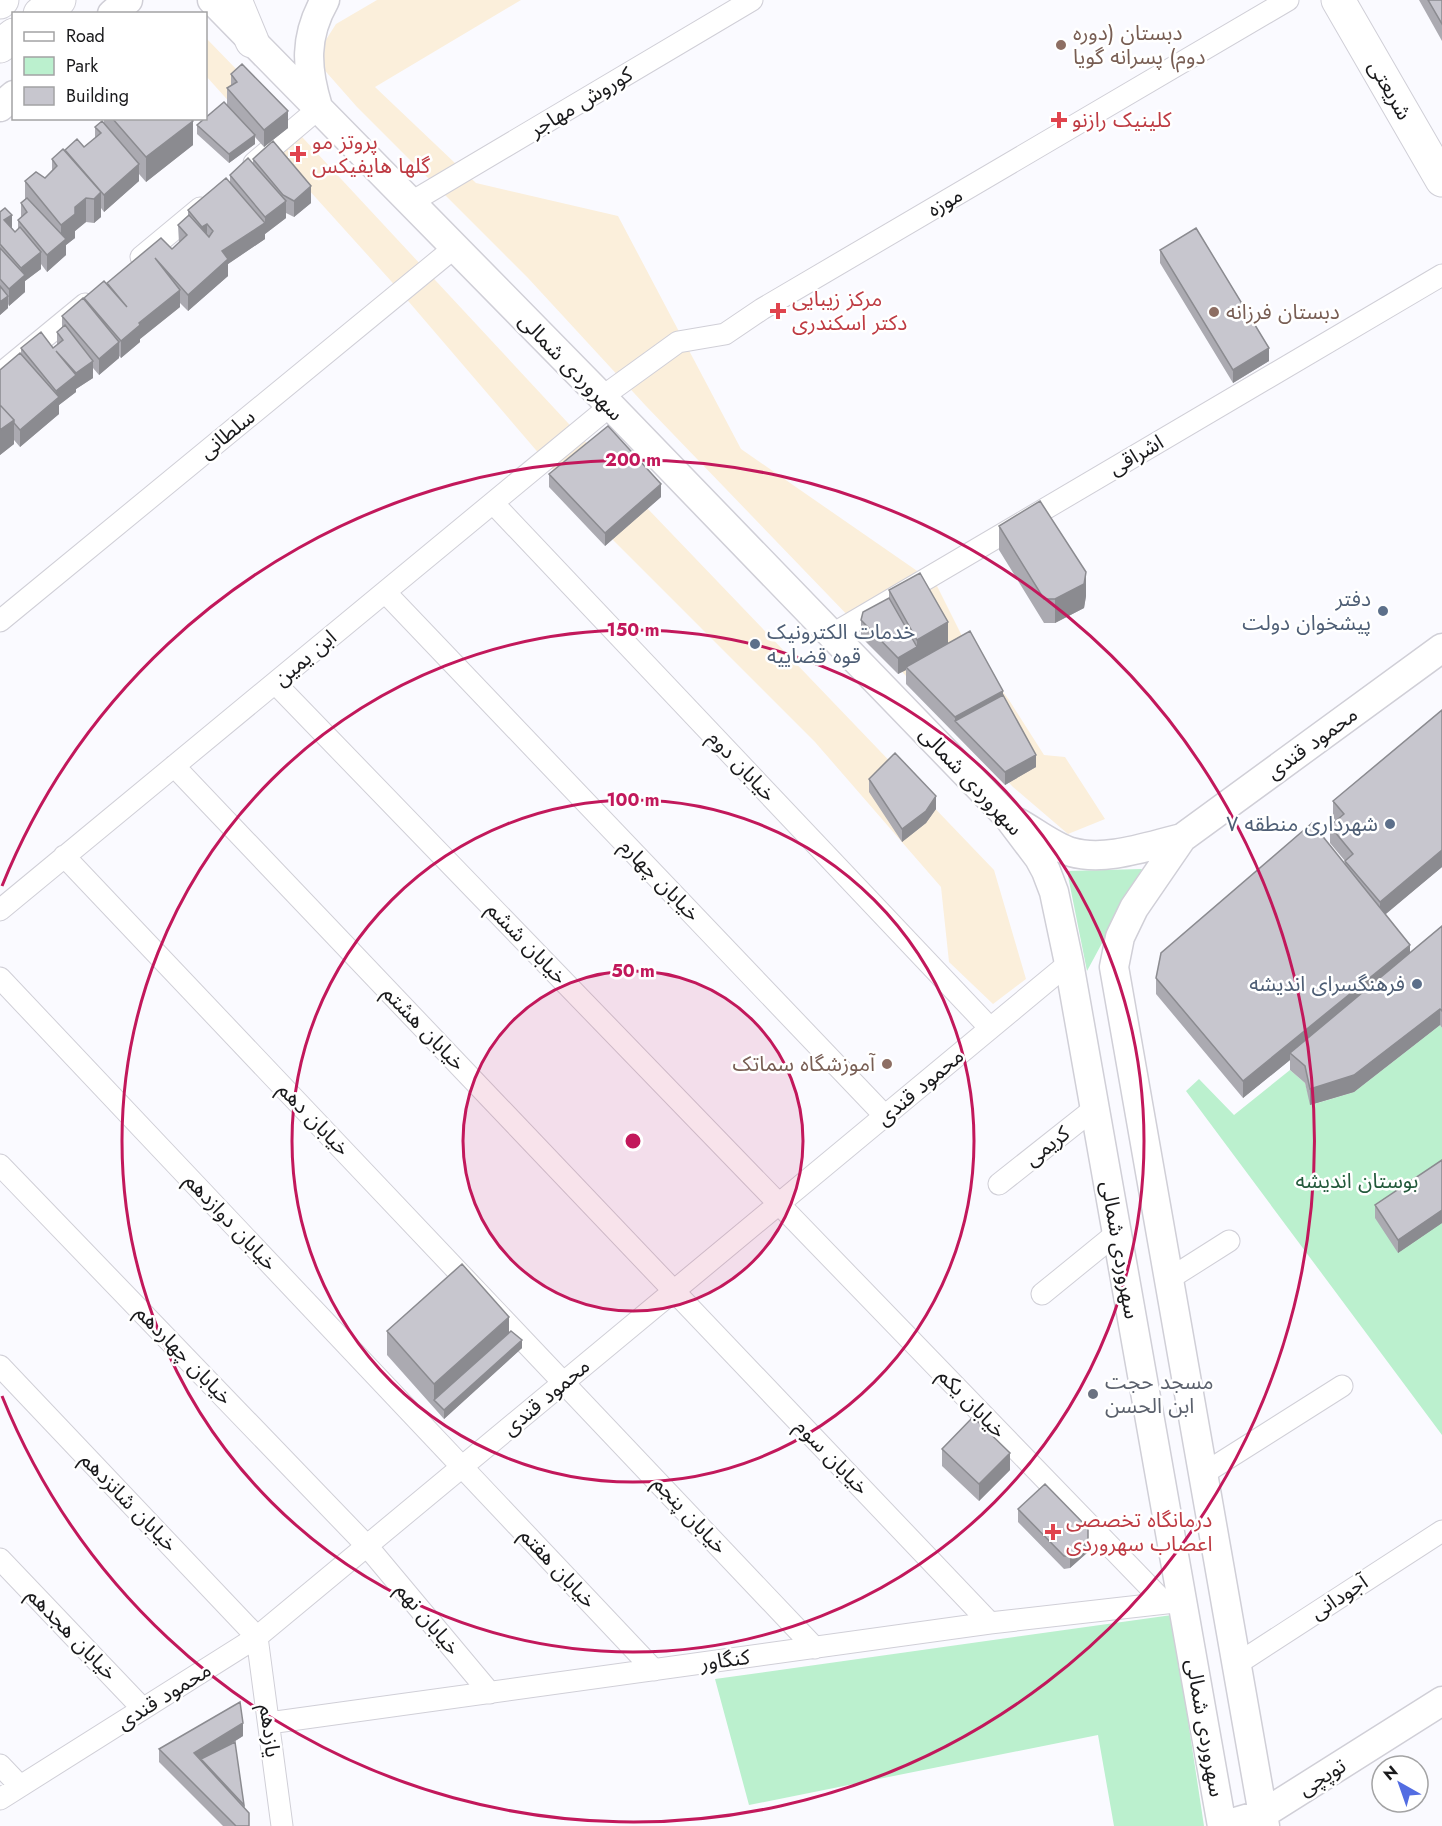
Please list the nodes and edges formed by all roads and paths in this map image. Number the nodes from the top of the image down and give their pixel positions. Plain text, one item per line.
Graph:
1 (59, 0) edge
2 (128, 0) edge
3 (212, 0) edge
4 (235, 0) edge
5 (325, 0) edge
6 (752, 0) edge
7 (1288, 0) edge
8 (1338, 0) edge
9 (43, 12) edge
10 (114, 12) edge
11 (12, 37) edge
12 (252, 41) junction
13 (0, 46) edge
14 (12, 97) edge
15 (0, 107) edge
16 (318, 109) junction
17 (236, 177) edge
18 (1442, 180) edge
19 (218, 192) edge
20 (410, 203) junction
21 (454, 248) junction
22 (127, 268) edge
23 (1442, 275) edge
24 (100, 291) edge
25 (0, 374) edge
26 (606, 402) junction
27 (493, 503) junction
28 (385, 592) junction
29 (0, 621) edge
30 (831, 635) junction
31 (1442, 648) edge
32 (275, 683) junction
33 (174, 766) junction
34 (1008, 817) junction
35 (1182, 838) junction
36 (64, 856) junction
37 (0, 910) edge
38 (1069, 963) junction
39 (0, 978) edge
40 (990, 1028) junction
41 (1095, 1108) junction
42 (885, 1116) junction
43 (0, 1165) edge
44 (999, 1184) dead end
45 (779, 1204) junction
46 (1117, 1233) junction
47 (1229, 1241) dead end
48 (1169, 1279) junction
49 (674, 1291) junction
50 (1042, 1294) dead end
51 (0, 1366) edge
52 (564, 1382) junction
53 (1342, 1386) dead end
54 (462, 1467) junction
55 (1203, 1474) junction
56 (1442, 1531) edge
57 (367, 1546) junction
58 (0, 1559) edge
59 (1174, 1602) junction
60 (990, 1623) junction
61 (257, 1637) junction
62 (816, 1647) junction
63 (1237, 1664) junction
64 (654, 1670) junction
65 (490, 1693) junction
66 (1442, 1701) edge
67 (143, 1709) junction
68 (268, 1723) junction
69 (0, 1765) edge
70 (20, 1786) junction
71 (0, 1799) edge
72 (1264, 1820) edge
73 (282, 1826) edge
74 (1222, 1826) edge

1 - 9 main road
2 - 10 main road
3 - 12 main road, سهروردی شمالی
4 - 12 main road
5 - 16 main road
6 - 20 street, کوروش مهاجر
7 - 26 street, موزه
8 - 18 main road, شریعتی
11 - 13 main road
12 - 16 main road, سهروردی شمالی
14 - 15 main road
16 - 17 street
16 - 20 main road, سهروردی شمالی
19 - 22 street
20 - 21 main road, سهروردی شمالی
21 - 26 main road, سهروردی شمالی
21 - 29 street, سلطانی
23 - 30 street, اشراقی
24 - 25 street
26 - 27 street, ابن یمین
26 - 30 main road, سهروردی شمالی
27 - 28 street, ابن یمین
27 - 40 street, خیابان دوم
28 - 32 street, ابن یمین
28 - 42 street, خیابان چهارم
30 - 34 main road, سهروردی شمالی
31 - 35 main road, محمود قندی
32 - 33 street, ابن یمین
32 - 45 street, خیابان ششم
33 - 36 street, ابن یمین
33 - 49 street, خیابان هشتم
34 - 35 main road
34 - 38 main road, سهروردی شمالی
35 - 48 main road, سهروردی شمالی
36 - 37 street, ابن یمین
36 - 52 street, خیابان دهم
38 - 40 street, محمود قندی
38 - 41 main road, سهروردی شمالی
39 - 54 street, خیابان دوازدهم
40 - 42 street, محمود قندی
41 - 44 street, کریمی
41 - 46 main road, سهروردی شمالی
42 - 45 street, محمود قندی
43 - 57 street, خیابان چهاردهم
45 - 49 street, محمود قندی
45 - 59 street, خیابان یکم
46 - 50 street
46 - 59 main road, سهروردی شمالی
47 - 48 street
48 - 55 main road, سهروردی شمالی
49 - 52 street, محمود قندی
49 - 60 street, خیابان سوم
51 - 61 street, خیابان شانزدهم
52 - 54 street, محمود قندی
52 - 62 street, خیابان پنجم
53 - 55 street
54 - 57 street, محمود قندی
54 - 64 street, خیابان هفتم
55 - 63 main road, سهروردی شمالی
56 - 63 street, آجودانی
57 - 61 street, محمود قندی
57 - 65 street, خیابان نهم
58 - 67 street, خیابان هجدهم
59 - 60 street, کنگاور
59 - 74 main road, سهروردی شمالی
60 - 62 street, کنگاور
61 - 67 street, محمود قندی
61 - 68 street, یازدهم
62 - 64 street, کنگاور
63 - 72 main road, سهروردی شمالی
64 - 65 street, کنگاور
65 - 68 street, کنگاور
66 - 72 main road, توپچی
67 - 70 street, محمود قندی
68 - 73 street, یازدهم
69 - 70 street
70 - 71 street, محمود قندی
72 - 74 main road, توپچی

